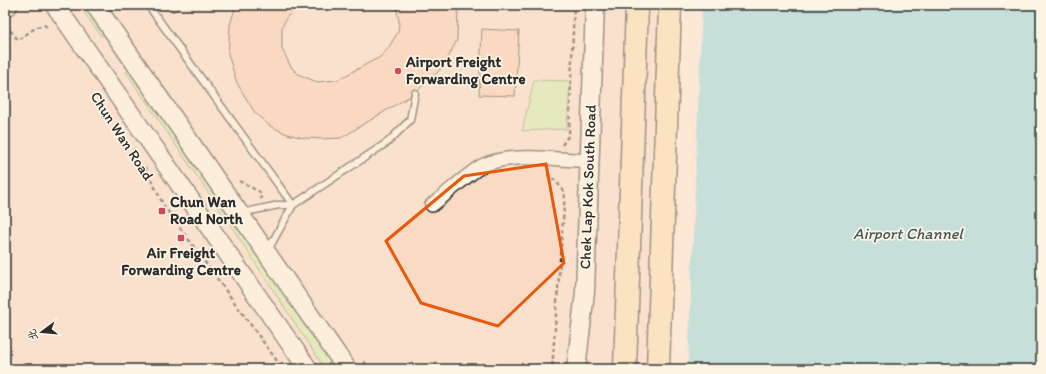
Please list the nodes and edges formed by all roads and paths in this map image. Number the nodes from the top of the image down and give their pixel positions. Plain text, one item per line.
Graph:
1 (14, 5) edge
2 (55, 5) edge
3 (95, 5) edge
4 (148, 5) edge
5 (574, 5) edge
6 (595, 5) edge
7 (637, 5) edge
8 (670, 5) edge
9 (5, 14) edge
10 (5, 23) edge
11 (50, 29) dead end
12 (415, 93) dead end
13 (550, 159) junction
14 (589, 161) junction
15 (144, 164) dead end
16 (432, 205) dead end
17 (293, 206) junction
18 (240, 213) junction
19 (266, 252) junction
20 (283, 369) edge
21 (308, 369) edge
22 (347, 369) edge
23 (552, 369) edge
24 (576, 369) edge
25 (625, 369) edge
26 (658, 369) edge

1 - 9 lane
2 - 21 street, Chun Wan Road
3 - 18 street
4 - 17 lane
5 - 13 path, Chek Lap Kok South Road
6 - 14 street, Chek Lap Kok South Road
7 - 25 highway
8 - 26 highway
10 - 11 path
12 - 17 lane
13 - 14 street
13 - 16 street
13 - 23 path, Chek Lap Kok South Road
14 - 24 street, Chek Lap Kok South Road
15 - 20 path, Chun Wan Road
17 - 18 lane
17 - 19 lane
18 - 19 street
19 - 22 street

